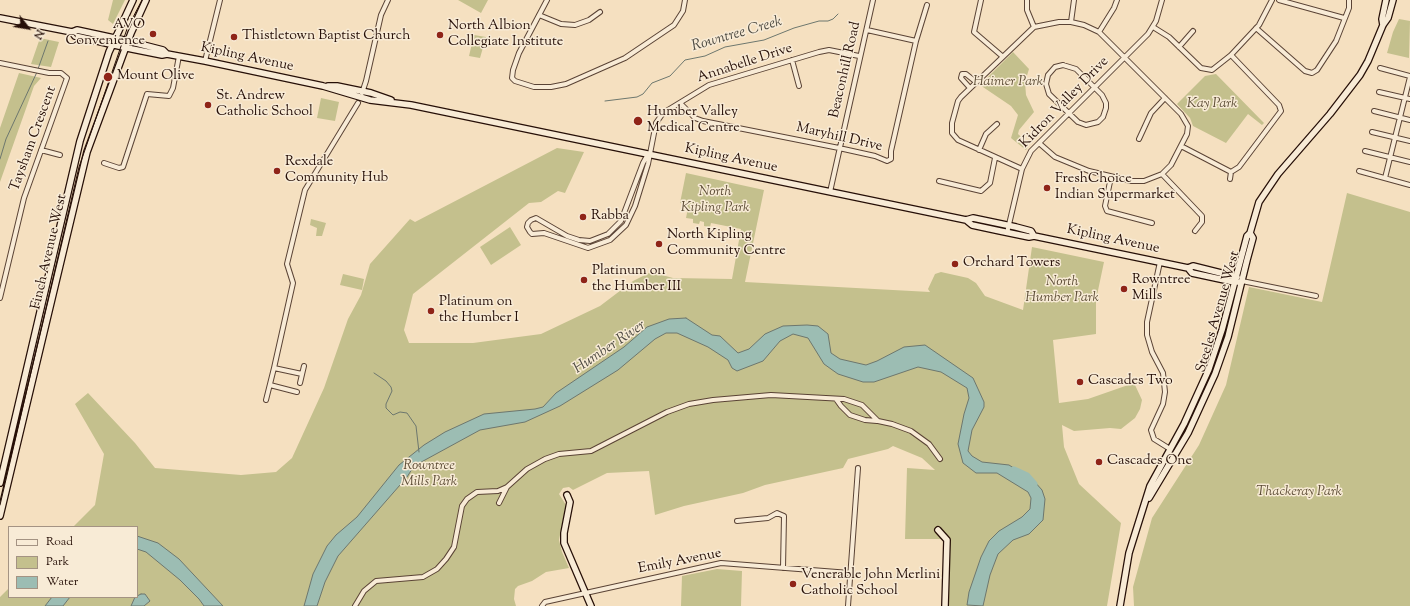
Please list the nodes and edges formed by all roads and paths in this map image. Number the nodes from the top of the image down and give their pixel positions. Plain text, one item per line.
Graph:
1 (132, 0) edge
2 (146, 0) edge
3 (220, 0) edge
4 (388, 0) edge
5 (547, 0) edge
6 (685, 0) edge
7 (873, 0) edge
8 (981, 0) edge
9 (1027, 0) edge
10 (1074, 0) edge
11 (1117, 0) edge
12 (1162, 0) edge
13 (1272, 0) edge
14 (1279, 0) edge
15 (1349, 0) edge
16 (1386, 0) edge
17 (1392, 0) edge
18 (927, 5) dead end
19 (600, 12) dead end
20 (539, 15) junction
21 (0, 18) edge
22 (1344, 18) junction
23 (1071, 22) junction
24 (1383, 25) junction
25 (1034, 27) junction
26 (1153, 27) junction
27 (1256, 28) junction
28 (866, 30) junction
29 (1193, 31) dead end
30 (72, 32) junction
31 (1099, 32) junction
32 (115, 38) junction
33 (128, 41) junction
34 (916, 41) junction
35 (112, 44) junction
36 (1180, 47) junction
37 (125, 48) junction
38 (167, 54) junction
39 (179, 56) junction
40 (860, 56) junction
41 (1002, 56) junction
42 (1231, 56) junction
43 (1125, 57) junction
44 (792, 60) junction
45 (205, 61) junction
46 (0, 63) edge
47 (1380, 68) dead end
48 (1410, 76) edge
49 (976, 82) junction
50 (323, 86) junction
51 (799, 86) dead end
52 (1095, 87) junction
53 (970, 88) junction
54 (363, 91) junction
55 (1379, 92) dead end
56 (1165, 98) junction
57 (1405, 98) junction
58 (1410, 99) edge
59 (359, 100) junction
60 (397, 102) junction
61 (680, 103) junction
62 (1374, 111) dead end
63 (1068, 113) junction
64 (1400, 117) junction
65 (1410, 120) edge
66 (997, 124) dead end
67 (1372, 132) dead end
68 (1395, 137) junction
69 (1139, 139) dead end
70 (1410, 141) edge
71 (1039, 143) junction
72 (1181, 146) junction
73 (839, 148) junction
74 (41, 150) junction
75 (979, 150) junction
76 (1365, 151) dead end
77 (648, 154) junction
78 (60, 155) dead end
79 (995, 158) junction
80 (1390, 158) junction
81 (1410, 162) edge
82 (104, 163) dead end
83 (1022, 169) junction
84 (1359, 171) dead end
85 (1231, 172) junction
86 (1162, 174) junction
87 (1111, 176) junction
88 (1230, 178) dead end
89 (1385, 178) junction
90 (939, 181) dead end
91 (1410, 185) edge
92 (830, 192) junction
93 (629, 204) junction
94 (635, 206) junction
95 (966, 220) junction
96 (1152, 223) dead end
97 (1009, 226) junction
98 (1195, 231) dead end
99 (1007, 233) junction
100 (1250, 233) junction
101 (1034, 236) junction
102 (1160, 262) junction
103 (1188, 268) junction
104 (1236, 275) junction
105 (1242, 281) junction
106 (1234, 282) junction
107 (1, 288) edge
108 (1316, 296) dead end
109 (0, 298) edge
110 (304, 366) dead end
111 (274, 368) junction
112 (302, 374) junction
113 (300, 383) dead end
114 (270, 385) junction
115 (297, 392) dead end
116 (836, 399) junction
117 (266, 400) dead end
118 (878, 421) junction
119 (1170, 449) junction
120 (940, 458) dead end
121 (858, 468) dead end
122 (0, 483) edge
123 (507, 487) junction
124 (567, 495) dead end
125 (1146, 502) junction
126 (499, 503) dead end
127 (0, 516) edge
128 (737, 521) dead end
129 (938, 530) dead end
130 (783, 568) junction
131 (850, 572) junction
132 (587, 594) junction
133 (355, 606) edge
134 (542, 606) edge
135 (591, 606) edge
136 (848, 606) edge
137 (945, 606) edge
138 (1120, 606) edge

1 - 32 main road, Finch Avenue West
2 - 33 main road, Finch Avenue West
3 - 45 street
4 - 54 street
5 - 20 street
6 - 20 street
7 - 28 street, Beaconhill Road
8 - 41 street
9 - 25 street
10 - 23 street
11 - 31 street
12 - 26 street, Kidron Valley Drive
13 - 27 street
14 - 22 street
15 - 22 street
16 - 24 main road, Steeles Avenue West
17 - 24 main road, Steeles Avenue West
18 - 34 street, Maryhill Drive
19 - 20 street
21 - 30 main road, Kipling Avenue
22 - 27 street
23 - 25 street
23 - 31 street
24 - 100 main road, Steeles Avenue West
25 - 41 street
26 - 36 street
26 - 43 street, Kidron Valley Drive
27 - 42 street
28 - 34 street
28 - 40 street, Beaconhill Road
29 - 36 street
30 - 32 main road, Kipling Avenue
30 - 35 main road, Kipling Avenue
31 - 43 street
32 - 33 main road, Kipling Avenue
32 - 35 main road, Finch Avenue West
33 - 37 main road, Finch Avenue West
33 - 38 main road, Kipling Avenue
34 - 73 street, Maryhill Drive
35 - 37 main road, Kipling Avenue
35 - 122 main road, Finch Avenue West
36 - 42 street
37 - 38 main road, Kipling Avenue
37 - 127 main road, Finch Avenue West
38 - 39 main road, Kipling Avenue
39 - 45 main road, Kipling Avenue
39 - 82 street
40 - 44 street, Annabelle Drive
40 - 73 street, Beaconhill Road
41 - 49 street
42 - 85 street
43 - 52 street, Kidron Valley Drive
43 - 56 street
44 - 51 street
44 - 61 street, Annabelle Drive
45 - 50 main road, Kipling Avenue
46 - 74 street, Taysham Crescent
47 - 48 street
48 - 57 street
49 - 53 street
49 - 53 street
50 - 54 main road, Kipling Avenue
50 - 59 main road, Kipling Avenue
52 - 63 street, Kidron Valley Drive
52 - 63 street
52 - 63 street
53 - 75 street
54 - 59 street
54 - 60 main road, Kipling Avenue
55 - 57 street
56 - 69 street
56 - 72 street
57 - 58 street
57 - 64 street
59 - 60 main road, Kipling Avenue
59 - 111 street
60 - 77 main road, Kipling Avenue
61 - 73 street, Maryhill Drive
61 - 77 street, Annabelle Drive
62 - 64 street
63 - 71 street, Kidron Valley Drive
64 - 65 street
64 - 68 street
66 - 75 street
67 - 68 street
68 - 70 street
68 - 80 street
71 - 83 street, Kidron Valley Drive
71 - 87 street
72 - 85 street
72 - 86 street
73 - 92 street, Beaconhill Road
74 - 78 street
74 - 107 street, Taysham Crescent
75 - 79 street
76 - 80 street
77 - 92 main road, Kipling Avenue
77 - 93 street
77 - 94 street
79 - 83 street
79 - 90 street
80 - 81 street
80 - 89 street
83 - 97 street, Kidron Valley Drive
84 - 89 street
85 - 88 street
86 - 87 street
86 - 98 street
87 - 96 street
89 - 91 street
92 - 95 main road, Kipling Avenue
93 - 94 street
93 - 94 street
95 - 97 main road, Kipling Avenue
95 - 99 main road, Kipling Avenue
97 - 99 street, Kidron Valley Drive
97 - 101 main road, Kipling Avenue
99 - 101 main road, Kipling Avenue
100 - 104 main road, Steeles Avenue West
100 - 105 main road, Steeles Avenue West
101 - 102 main road, Kipling Avenue
102 - 103 main road, Kipling Avenue
102 - 119 street
103 - 104 main road, Kipling Avenue
103 - 106 main road, Kipling Avenue
104 - 105 main road
104 - 106 main road, Steeles Avenue West
105 - 106 main road, Kipling Avenue
105 - 108 street, Kipling Avenue
105 - 125 main road, Steeles Avenue West
106 - 119 main road, Steeles Avenue West
107 - 109 street, Taysham Crescent
110 - 112 street
111 - 112 street
111 - 114 street
112 - 113 street
114 - 115 street
114 - 117 street
116 - 118 street
116 - 118 street
116 - 123 street
118 - 120 street
119 - 125 main road, Steeles Avenue West
121 - 131 street
123 - 126 street
123 - 133 street
124 - 132 main road
125 - 138 main road, Steeles Avenue West
128 - 130 street
129 - 137 main road
130 - 131 street, Emily Avenue
130 - 132 street, Emily Avenue
131 - 136 street
132 - 134 street, Emily Avenue
132 - 135 main road

